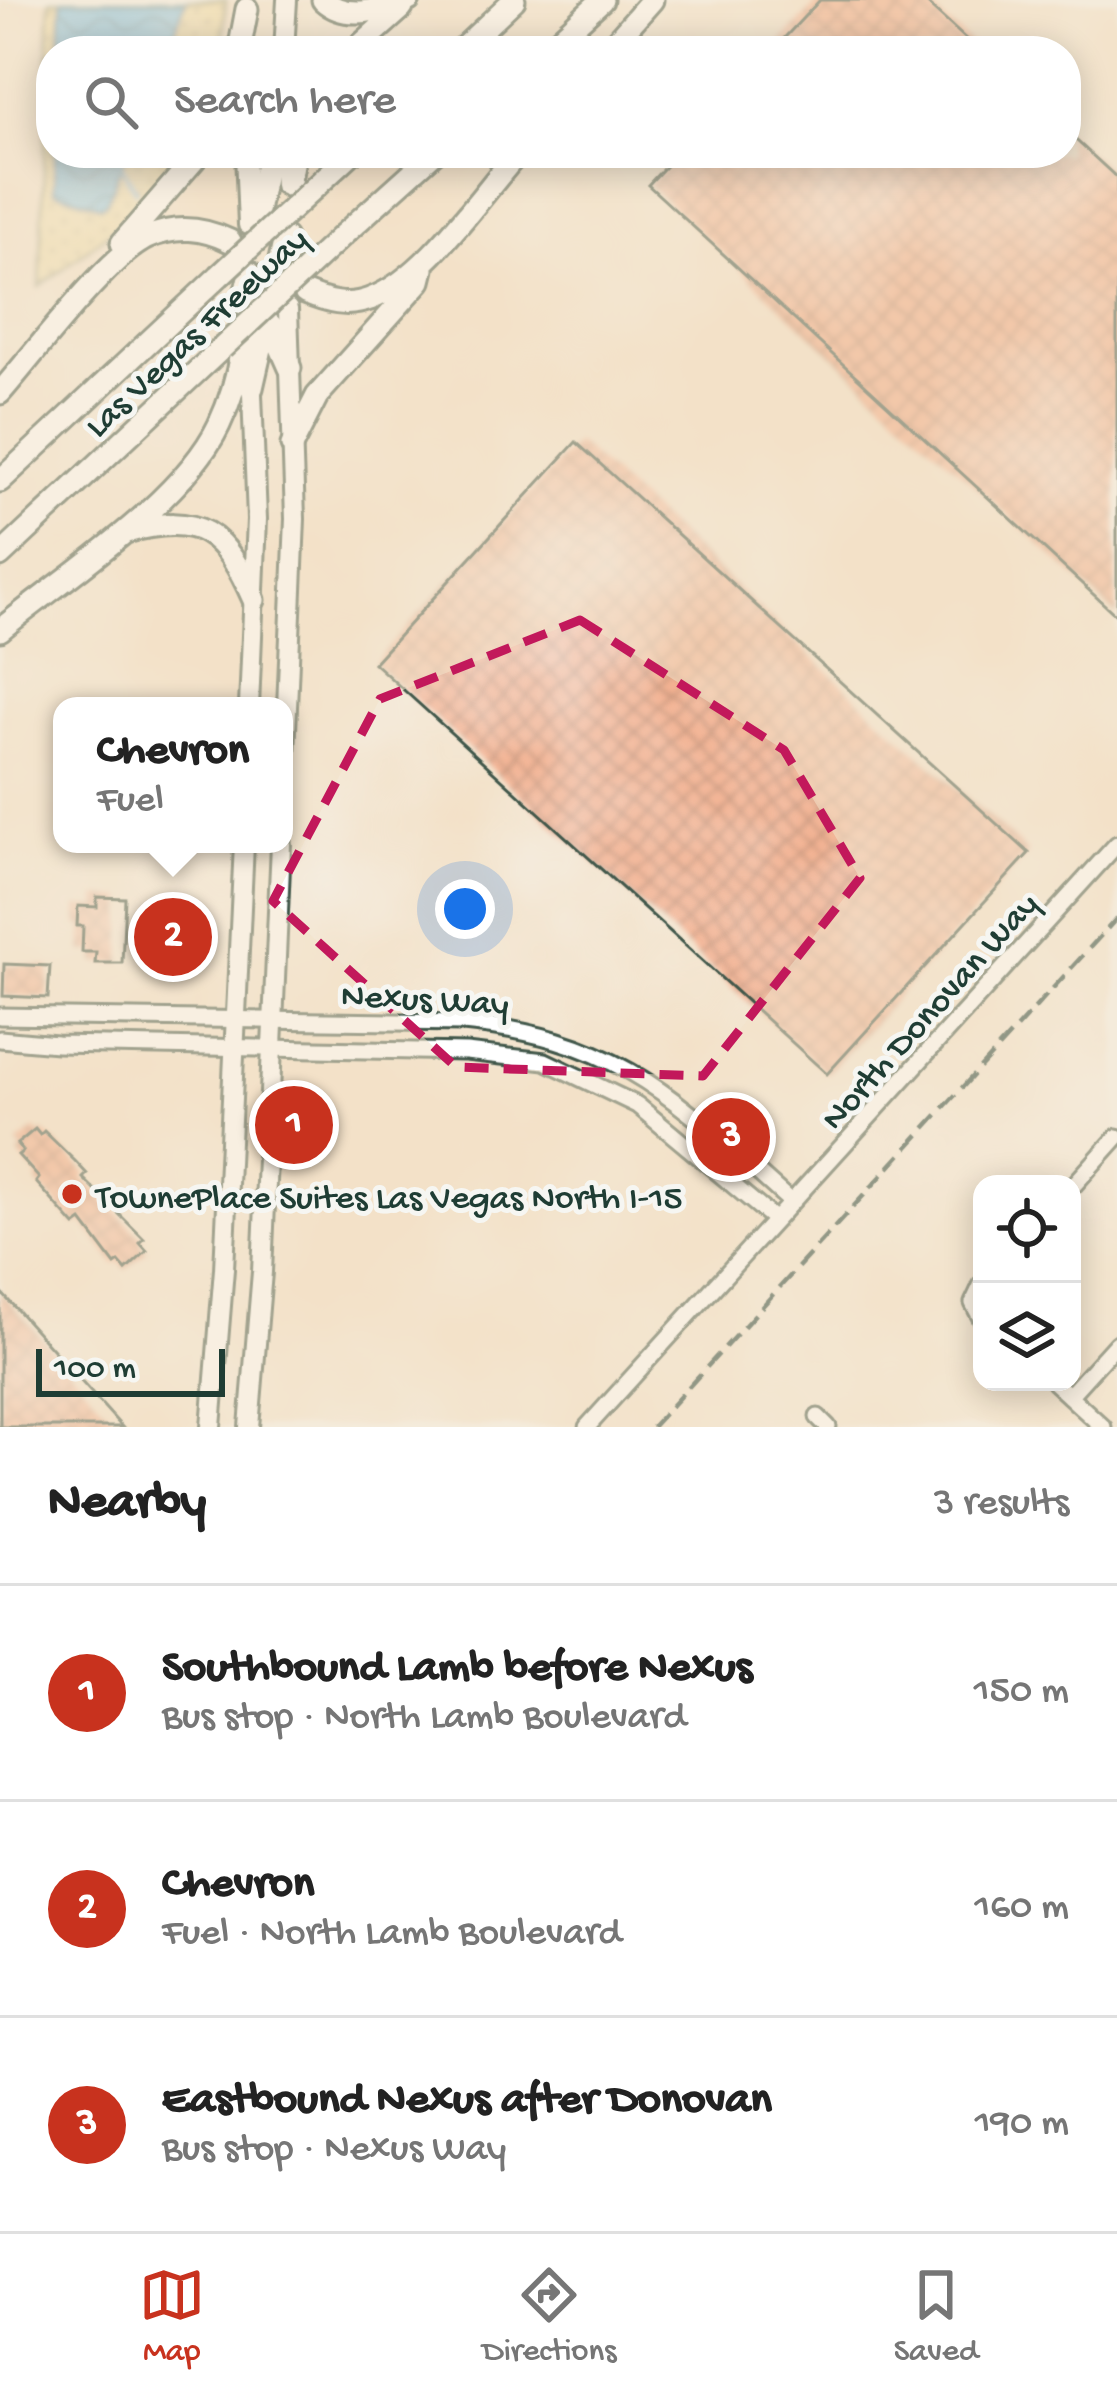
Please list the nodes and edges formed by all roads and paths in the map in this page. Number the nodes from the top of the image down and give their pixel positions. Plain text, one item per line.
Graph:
1 (286, 0) edge
2 (322, 0) edge
3 (410, 0) edge
4 (514, 0) edge
5 (602, 0) edge
6 (652, 0) edge
7 (248, 5) edge
8 (245, 36) edge
9 (285, 36) edge
10 (370, 36) edge
11 (476, 36) edge
12 (562, 36) edge
13 (620, 36) edge
14 (187, 168) edge
15 (252, 168) edge
16 (264, 168) edge
17 (278, 168) edge
18 (288, 168) edge
19 (336, 168) edge
20 (417, 168) edge
21 (505, 168) edge
22 (270, 204) junction
23 (230, 241) dead end
24 (425, 259) junction
25 (87, 292) junction
26 (263, 329) junction
27 (290, 368) joint
28 (252, 388) joint
29 (0, 393) edge
30 (292, 445) junction
31 (0, 481) edge
32 (120, 533) junction
33 (0, 556) edge
34 (254, 600) junction
35 (0, 630) edge
36 (249, 697) edge
37 (287, 697) edge
38 (1117, 844) edge
39 (244, 853) edge
40 (281, 853) edge
41 (0, 1016) edge
42 (236, 1021) junction
43 (273, 1021) junction
44 (0, 1039) edge
45 (234, 1048) junction
46 (272, 1049) junction
47 (1117, 1137) edge
48 (1081, 1176) edge
49 (791, 1202) junction
50 (775, 1220) junction
51 (1117, 1343) edge
52 (1064, 1391) edge
53 (1069, 1396) junction
54 (211, 1427) edge
55 (248, 1427) edge
56 (587, 1427) edge
57 (1102, 1427) edge

1 - 9 main road
2 - 3 highway
3 - 10 highway
4 - 11 highway
5 - 12 highway
6 - 13 highway
7 - 8 highway
14 - 25 highway
15 - 22 main road
16 - 22 highway
17 - 22 main road
18 - 22 highway
19 - 31 highway, Las Vegas Freeway, bridge
20 - 26 highway, Las Vegas Freeway, bridge
21 - 24 highway
23 - 25 highway
24 - 26 highway
24 - 30 highway
25 - 29 highway
26 - 27 highway
26 - 28 highway
26 - 32 highway
26 - 33 highway, Las Vegas Freeway
27 - 30 main road
28 - 34 main road
30 - 37 main road
32 - 34 highway
32 - 35 highway
34 - 36 main road
38 - 49 street, North Donovan Way
39 - 42 main road
40 - 43 main road
41 - 42 street, Nexus Way
42 - 43 street, Nexus Way
42 - 45 main road
43 - 46 main road
43 - 49 street, Nexus Way
44 - 45 street, Nexus Way
45 - 46 street, Nexus Way
45 - 54 main road
46 - 50 street, Nexus Way
46 - 55 main road
47 - 48 street
49 - 50 street, North Donovan Way
50 - 56 street, North Donovan Way
51 - 53 street
52 - 53 street
53 - 57 street

